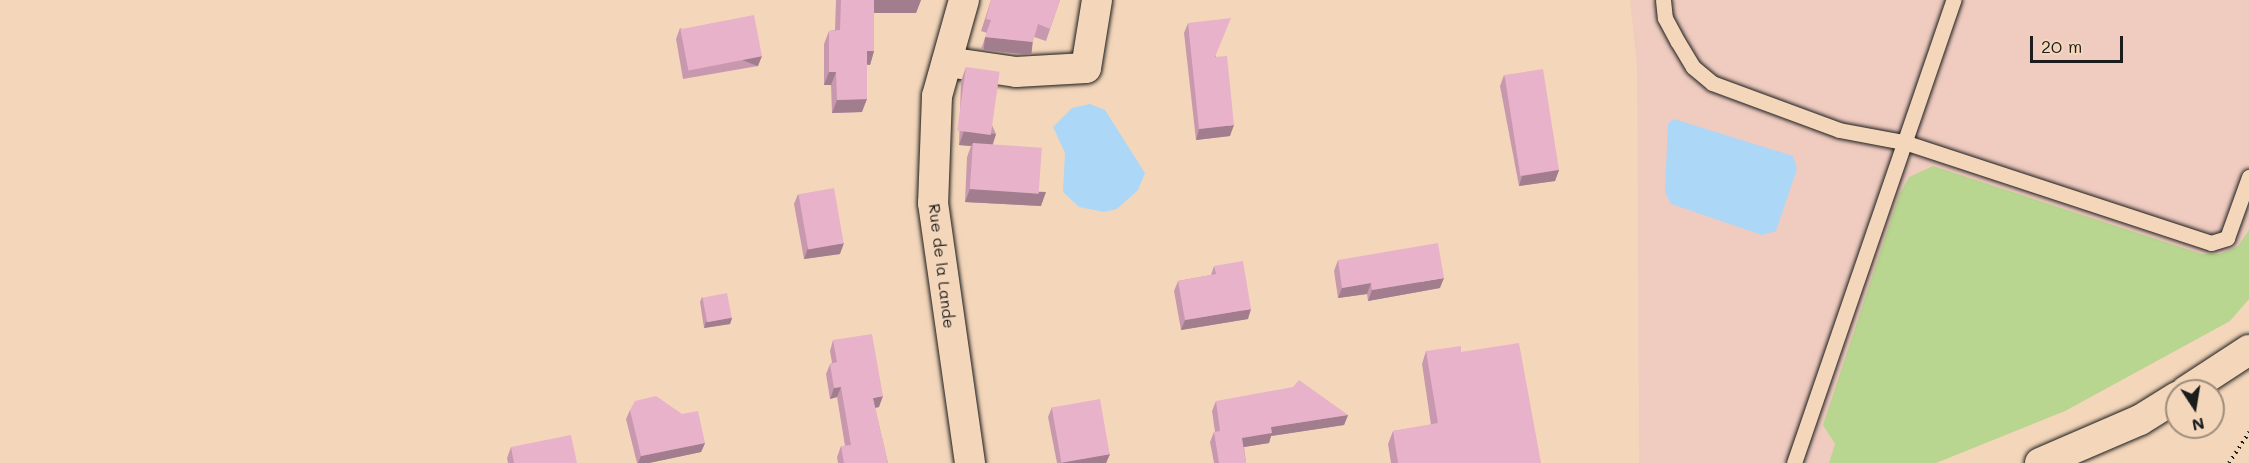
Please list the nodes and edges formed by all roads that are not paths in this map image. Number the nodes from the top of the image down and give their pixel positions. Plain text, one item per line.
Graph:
1 (963, 0) edge
2 (1097, 0) edge
3 (1663, 0) edge
4 (1953, 0) edge
5 (947, 62) junction
6 (1904, 142) junction
7 (2249, 177) edge
8 (2249, 350) edge
9 (2204, 379) edge
10 (2165, 404) edge
11 (970, 463) edge
12 (1794, 463) edge
13 (2040, 463) edge

1 - 5 street, Rue de la Lande
2 - 5 street
3 - 6 lane
4 - 6 lane
5 - 11 street, Rue de la Lande
6 - 7 lane
6 - 12 lane
8 - 9 street
10 - 13 street

